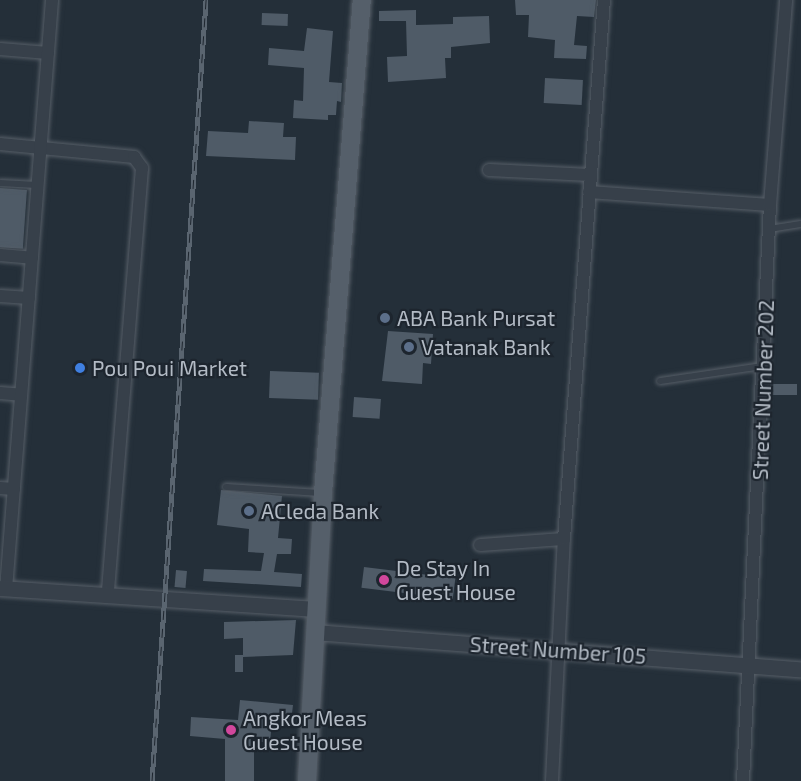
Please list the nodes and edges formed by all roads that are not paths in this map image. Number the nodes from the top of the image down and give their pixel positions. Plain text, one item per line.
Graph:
1 (52, 0) edge
2 (362, 0) edge
3 (604, 0) edge
4 (786, 0) edge
5 (0, 49) edge
6 (48, 53) junction
7 (0, 144) edge
8 (40, 147) junction
9 (489, 170) dead end
10 (590, 175) junction
11 (0, 183) edge
12 (37, 185) junction
13 (589, 192) junction
14 (770, 205) junction
15 (801, 224) edge
16 (769, 229) junction
17 (0, 255) edge
18 (32, 258) junction
19 (0, 296) edge
20 (29, 298) junction
21 (764, 366) junction
22 (660, 381) dead end
23 (0, 393) edge
24 (21, 394) junction
25 (226, 487) dead end
26 (0, 488) edge
27 (14, 489) junction
28 (323, 493) junction
29 (564, 539) junction
30 (480, 545) dead end
31 (3, 589) edge
32 (108, 595) junction
33 (316, 609) junction
34 (315, 632) junction
35 (560, 650) junction
36 (751, 665) junction
37 (801, 669) edge
38 (307, 781) edge
39 (552, 781) edge
40 (743, 781) edge

1 - 6 street
2 - 28 main road
3 - 10 street
4 - 14 street, Street Number 202
5 - 6 street
6 - 8 street
7 - 8 street
8 - 12 street
8 - 32 street
9 - 10 street
10 - 13 street
11 - 12 lane
12 - 18 street
13 - 14 street
13 - 29 street
14 - 16 street, Street Number 202
15 - 16 lane
16 - 21 street, Street Number 202
17 - 18 street
18 - 20 street
19 - 20 street
20 - 24 street
21 - 22 lane
21 - 36 street, Street Number 202
23 - 24 street
24 - 27 street
25 - 28 lane
26 - 27 street
27 - 31 street
28 - 33 main road
29 - 30 street
29 - 35 street
31 - 32 street
32 - 33 street
33 - 34 main road
34 - 35 street, Street Number 105
34 - 38 main road
35 - 36 street, Street Number 105
35 - 39 street
36 - 37 street, Street Number 105
36 - 40 street, Street Number 202

